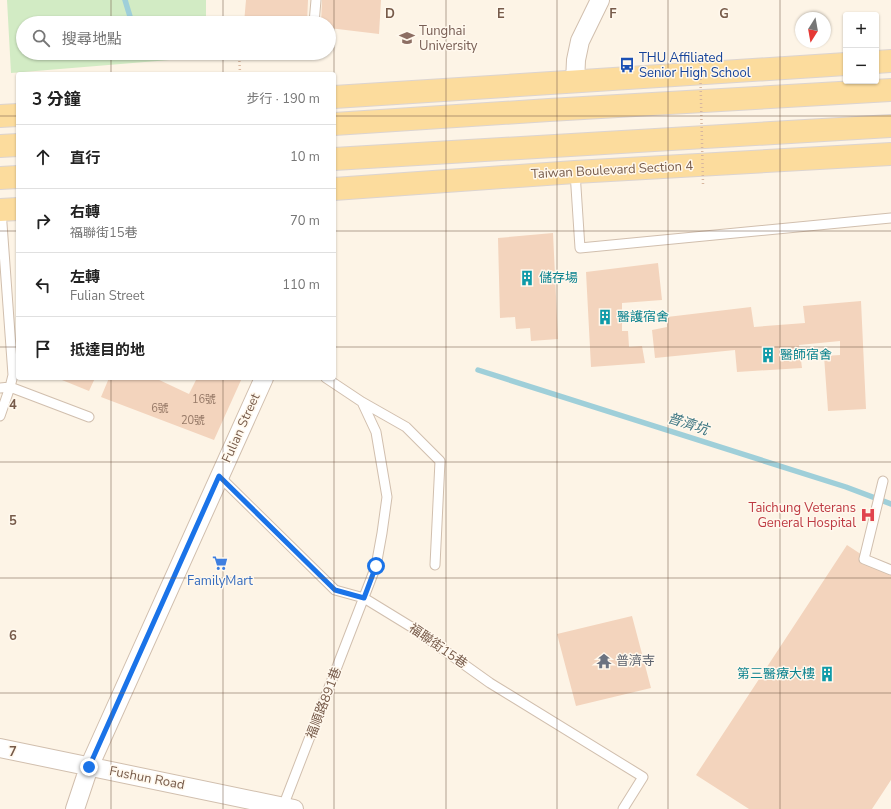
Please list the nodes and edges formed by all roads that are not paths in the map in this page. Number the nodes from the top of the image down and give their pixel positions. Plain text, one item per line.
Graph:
1 (316, 0) edge
2 (600, 0) edge
3 (315, 16) edge
4 (891, 61) edge
5 (879, 62) edge
6 (843, 64) edge
7 (575, 82) junction
8 (891, 90) edge
9 (336, 97) edge
10 (0, 116) edge
11 (16, 116) edge
12 (336, 124) edge
13 (891, 126) edge
14 (16, 145) edge
15 (0, 146) edge
16 (891, 154) edge
17 (336, 159) edge
18 (575, 172) junction
19 (16, 177) edge
20 (0, 178) edge
21 (336, 188) edge
22 (6, 209) edge
23 (891, 218) edge
24 (263, 380) edge
25 (329, 380) edge
26 (10, 387) junction
27 (0, 388) edge
28 (362, 402) junction
29 (0, 416) edge
30 (89, 417) dead end
31 (219, 476) junction
32 (883, 481) dead end
33 (435, 565) dead end
34 (891, 570) edge
35 (364, 598) junction
36 (0, 748) edge
37 (89, 767) junction
38 (287, 808) edge
39 (75, 809) edge
40 (623, 809) edge

1 - 3 lane
2 - 7 street
4 - 5 main road
6 - 7 main road
7 - 9 main road
8 - 12 main road
10 - 11 main road
13 - 17 main road, Taiwan Boulevard Section 4
14 - 15 main road
16 - 18 main road, Taiwan Boulevard Section 4
18 - 21 main road, Taiwan Boulevard Section 4
18 - 23 lane
19 - 20 main road
22 - 26 lane
24 - 31 street, Fulian Street
25 - 28 lane
26 - 27 lane
26 - 29 lane
26 - 30 lane
28 - 33 lane
28 - 35 lane, 福順路891巷
31 - 35 lane, 福聯街15巷
31 - 37 street, Fulian Street
32 - 34 lane
35 - 38 lane, 福順路891巷
35 - 40 lane, 福聯街15巷
36 - 37 street, Fushun Road
37 - 38 street, Fushun Road
37 - 39 street, Fulian Street

